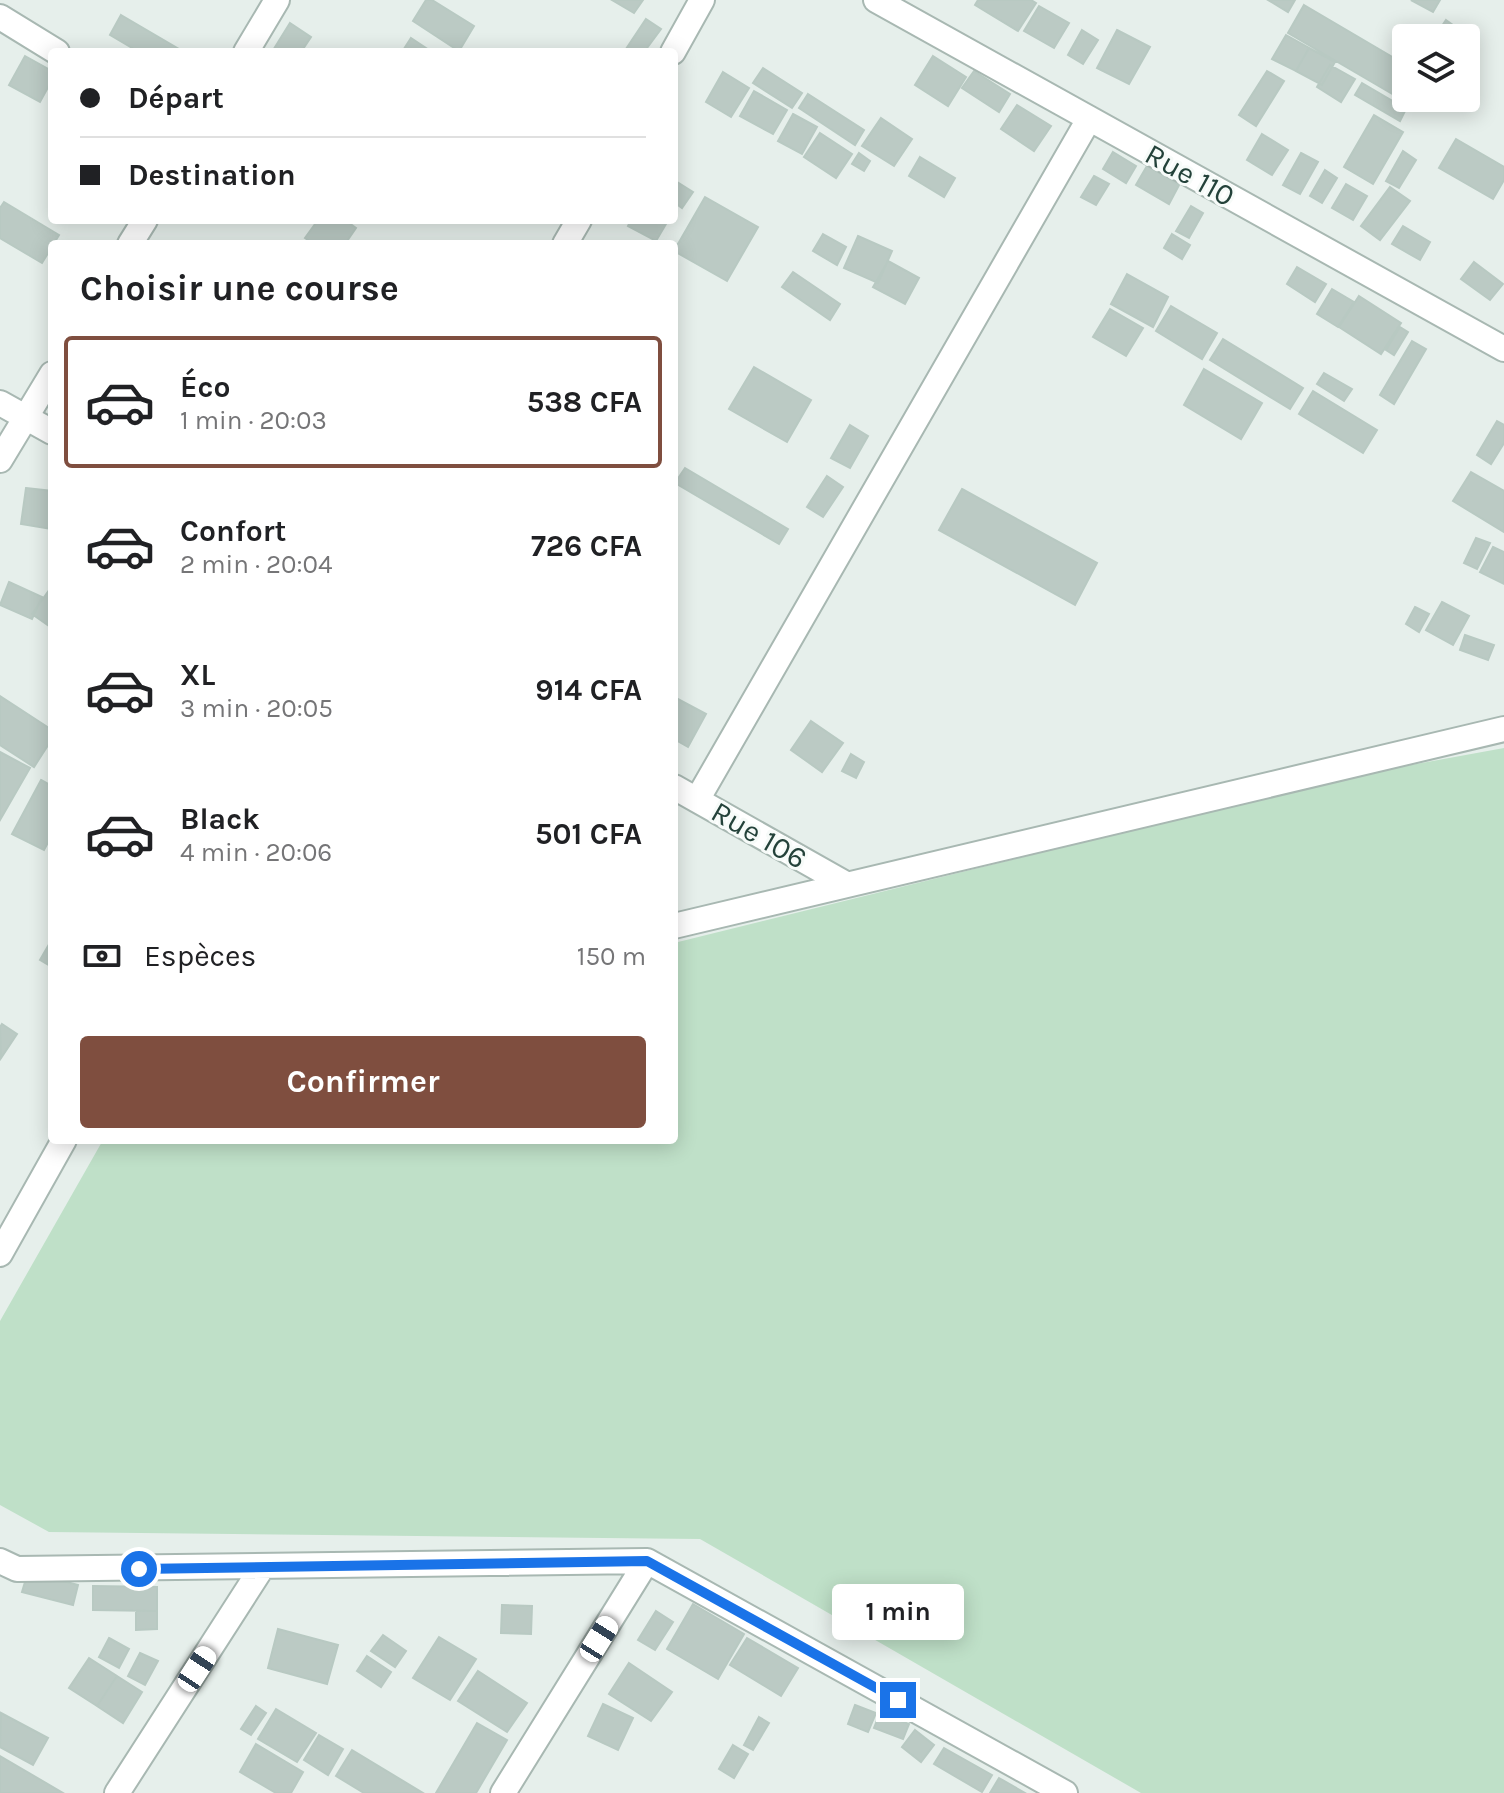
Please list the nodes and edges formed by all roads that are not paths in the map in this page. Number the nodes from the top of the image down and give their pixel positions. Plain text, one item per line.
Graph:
1 (277, 0) edge
2 (702, 0) edge
3 (876, 0) edge
4 (0, 17) edge
5 (50, 48) edge
6 (248, 48) edge
7 (675, 48) edge
8 (1089, 119) junction
9 (1503, 347) edge
10 (48, 381) edge
11 (0, 403) edge
12 (26, 418) junction
13 (48, 430) edge
14 (0, 460) edge
15 (1504, 729) edge
16 (678, 789) edge
17 (697, 800) junction
18 (844, 883) junction
19 (678, 925) edge
20 (62, 1144) edge
21 (0, 1254) edge
22 (0, 1561) edge
23 (647, 1561) junction
24 (261, 1569) junction
25 (117, 1793) edge
26 (503, 1793) edge
27 (1065, 1793) edge

1 - 6 street
2 - 7 street
3 - 8 street, Rue 110
4 - 5 street
8 - 9 street, Rue 110
8 - 17 street
10 - 12 street
11 - 12 street
12 - 13 street
12 - 14 street
15 - 18 street
16 - 17 street, Rue 106
17 - 18 street, Rue 106
18 - 19 street
20 - 21 street
22 - 24 street
23 - 24 street
23 - 26 street
23 - 27 street
24 - 25 street

